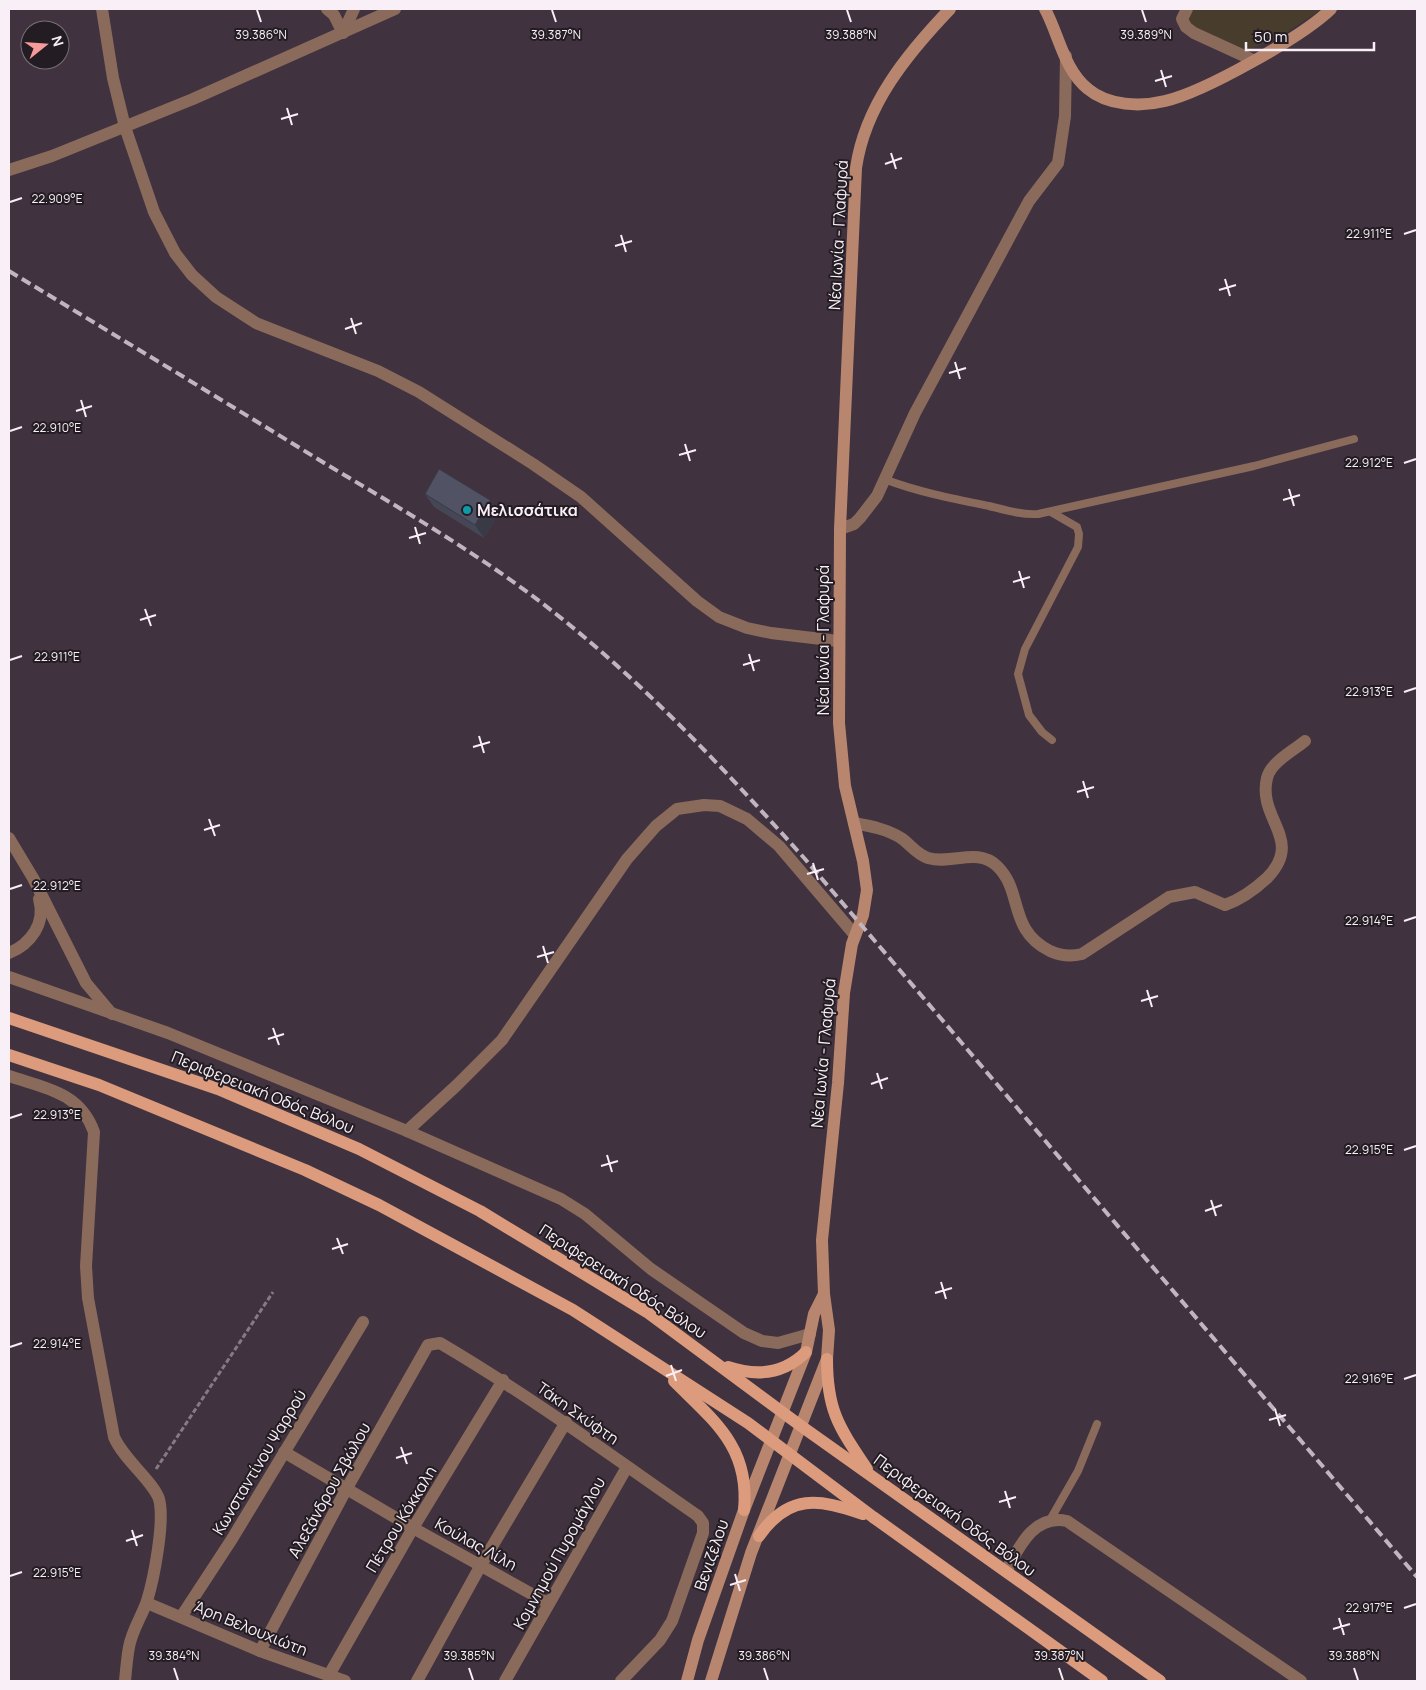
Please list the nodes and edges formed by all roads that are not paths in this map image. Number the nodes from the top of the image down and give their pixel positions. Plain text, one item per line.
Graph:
1 (102, 9) edge
2 (327, 9) edge
3 (354, 9) edge
4 (395, 9) edge
5 (950, 9) edge
6 (1046, 9) edge
7 (1187, 9) edge
8 (1331, 9) edge
9 (343, 33) junction
10 (1066, 56) junction
11 (1253, 60) junction
12 (125, 127) junction
13 (12, 168) edge
14 (1354, 439) dead end
15 (884, 479) junction
16 (1051, 512) junction
17 (840, 529) junction
18 (838, 641) junction
19 (1052, 740) dead end
20 (1305, 741) dead end
21 (854, 823) junction
22 (9, 838) edge
23 (33, 878) junction
24 (854, 934) junction
25 (9, 954) edge
26 (9, 977) edge
27 (113, 1015) junction
28 (9, 1018) edge
29 (9, 1055) edge
30 (9, 1076) edge
31 (407, 1130) junction
32 (824, 1294) junction
33 (363, 1322) dead end
34 (810, 1334) junction
35 (428, 1345) joint
36 (806, 1352) junction
37 (653, 1360) junction
38 (827, 1360) junction
39 (720, 1364) junction
40 (503, 1380) junction
41 (783, 1411) junction
42 (566, 1422) junction
43 (1097, 1424) dead end
44 (802, 1426) junction
45 (771, 1441) junction
46 (284, 1452) junction
47 (790, 1455) junction
48 (627, 1467) junction
49 (871, 1475) junction
50 (346, 1488) junction
51 (744, 1510) junction
52 (873, 1517) junction
53 (1050, 1520) junction
54 (413, 1528) junction
55 (759, 1536) junction
56 (482, 1565) junction
57 (1006, 1571) junction
58 (147, 1603) junction
59 (548, 1603) junction
60 (181, 1617) junction
61 (260, 1651) junction
62 (329, 1675) junction
63 (125, 1681) edge
64 (345, 1681) edge
65 (417, 1681) edge
66 (505, 1681) edge
67 (621, 1681) edge
68 (687, 1681) edge
69 (711, 1681) edge
70 (1102, 1681) edge
71 (1160, 1681) edge
72 (1301, 1681) edge

1 - 12 street
2 - 9 street
3 - 9 street
4 - 9 street
5 - 17 main road, Νέα Ιωνία - Γλαφυρά
6 - 10 main road
7 - 11 street
8 - 11 main road
9 - 12 street
10 - 11 main road
10 - 15 street
12 - 13 street
12 - 18 street
14 - 16 lane
15 - 16 lane
15 - 17 street
16 - 19 lane
17 - 18 main road, Νέα Ιωνία - Γλαφυρά
18 - 21 main road, Νέα Ιωνία - Γλαφυρά
20 - 21 street
21 - 24 main road, Νέα Ιωνία - Γλαφυρά
22 - 23 street
23 - 25 street
23 - 27 street
24 - 31 street
24 - 32 main road, Νέα Ιωνία - Γλαφυρά
26 - 27 street
27 - 31 street
28 - 39 main road, Περιφερειακή Οδός Βόλου
29 - 37 main road
30 - 58 street
31 - 34 street
32 - 34 main road, Νέα Ιωνία - Γλαφυρά
32 - 38 main road, Νέα Ιωνία - Γλαφυρά
33 - 46 street, Κωνσταντίνου Ψαρρού
34 - 36 main road, Νέα Ιωνία - Γλαφυρά
35 - 40 street, Τάκη Σκύφτη
35 - 50 street, Αλεξάνδρου Σβώλου
36 - 39 main road
36 - 41 main road, Νέα Ιωνία - Γλαφυρά
37 - 45 main road
37 - 51 main road
38 - 44 main road, Νέα Ιωνία - Γλαφυρά
38 - 49 main road
39 - 41 main road, Περιφερειακή Οδός Βόλου
40 - 42 street, Τάκη Σκύφτη
40 - 54 street, Πέτρου Κόκκαλη
41 - 44 main road, Περιφερειακή Οδός Βόλου
41 - 45 main road, Νέα Ιωνία - Γλαφυρά
42 - 48 street, Τάκη Σκύφτη
42 - 56 street
43 - 53 lane
44 - 47 main road, Νέα Ιωνία - Γλαφυρά
44 - 49 main road, Περιφερειακή Οδός Βόλου
45 - 47 main road
45 - 51 main road, Βενιζέλου
46 - 50 street, Κούλας Λίλη
46 - 60 street, Κωνσταντίνου Ψαρρού
47 - 52 main road
47 - 55 main road
48 - 59 street, Κομνημού Πυρομάγλου
48 - 67 street, Τάκη Σκύφτη
49 - 57 main road, Περιφερειακή Οδός Βόλου
50 - 54 street, Κούλας Λίλη
50 - 61 street, Αλεξάνδρου Σβώλου
51 - 68 main road, Βενιζέλου
52 - 55 main road
52 - 70 main road
53 - 57 street
53 - 72 street
54 - 56 street, Κούλας Λίλη
54 - 62 street, Πέτρου Κόκκαλη
55 - 69 main road
56 - 59 street, Κούλας Λίλη
56 - 65 street
57 - 71 main road, Περιφερειακή Οδός Βόλου
58 - 60 street, Άρη Βελουχιώτη
58 - 63 street
59 - 66 street, Κομνημού Πυρομάγλου
60 - 61 street, Άρη Βελουχιώτη
61 - 62 street, Άρη Βελουχιώτη
62 - 64 street, Άρη Βελουχιώτη

